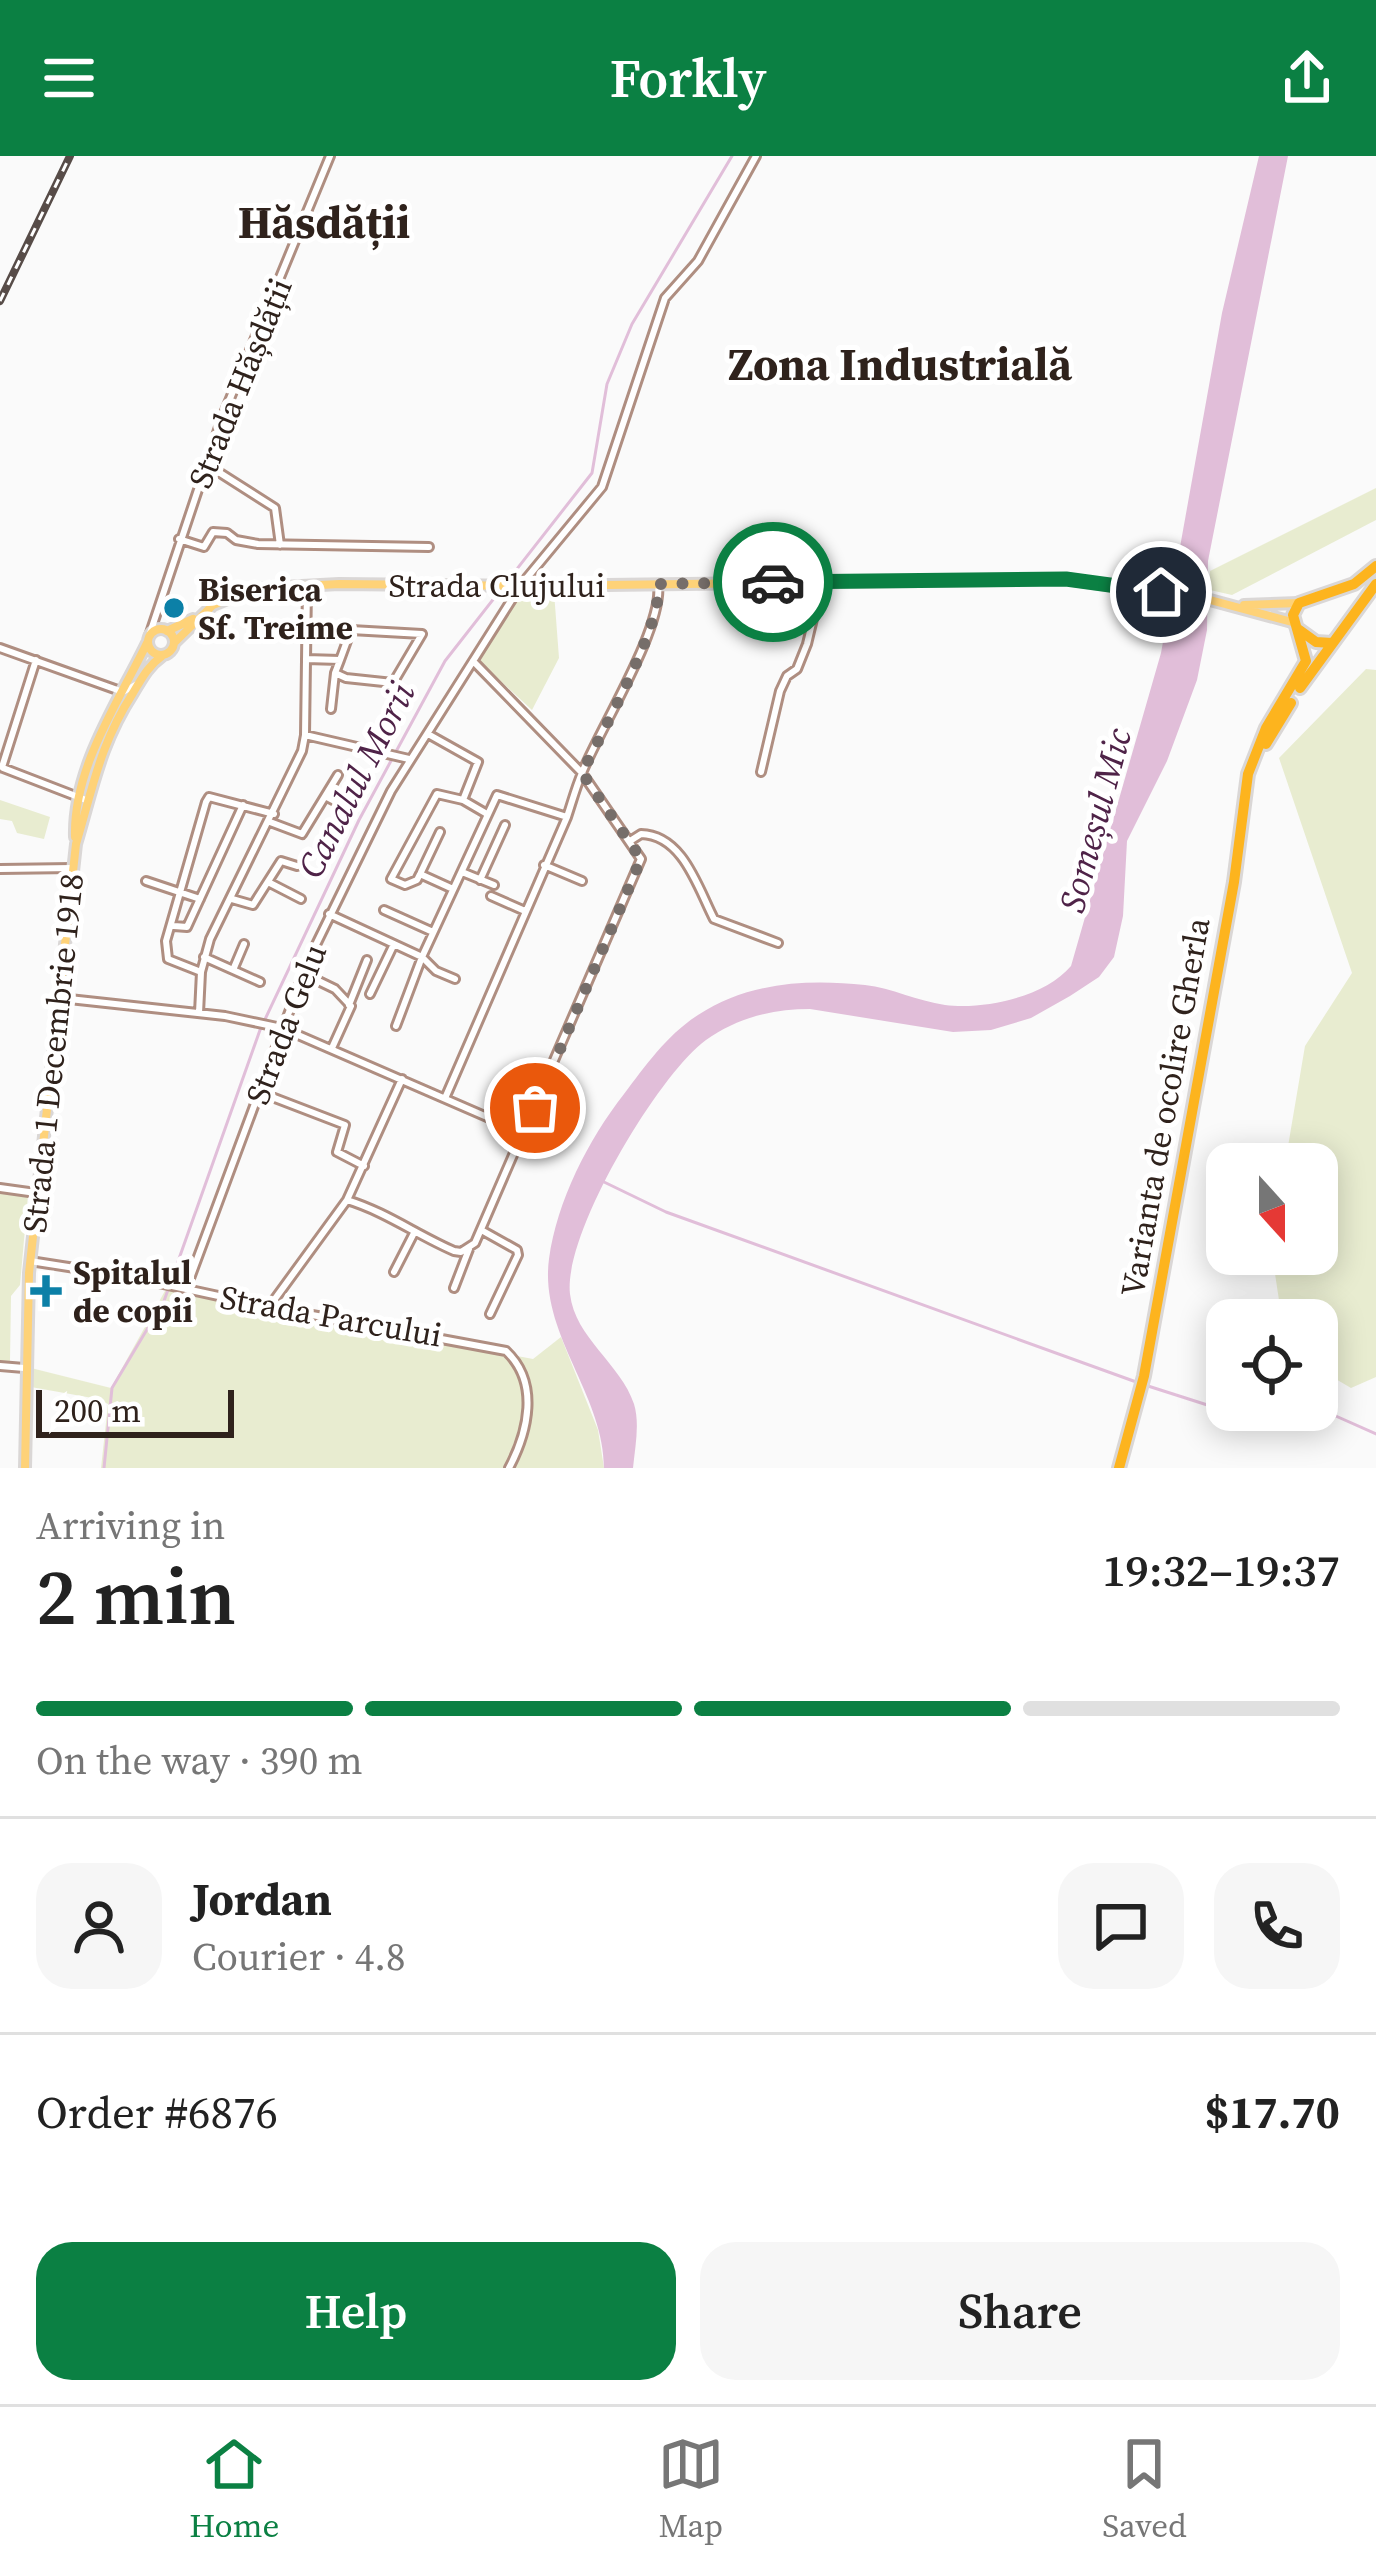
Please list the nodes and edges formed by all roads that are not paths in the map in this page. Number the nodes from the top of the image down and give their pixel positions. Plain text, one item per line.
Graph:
1 (330, 156) edge
2 (756, 156) edge
3 (206, 464) junction
4 (179, 539) junction
5 (280, 545) junction
6 (429, 548) dead end
7 (1376, 566) edge
8 (822, 581) junction
9 (658, 584) junction
10 (1354, 584) junction
11 (1376, 584) edge
12 (307, 585) junction
13 (517, 585) junction
14 (1364, 602) junction
15 (1230, 604) junction
16 (1299, 604) junction
17 (156, 613) junction
18 (200, 616) junction
19 (1293, 624) junction
20 (164, 630) junction
21 (148, 640) junction
22 (174, 643) junction
23 (1332, 643) junction
24 (0, 648) edge
25 (162, 656) junction
26 (307, 658) junction
27 (36, 659) junction
28 (340, 660) junction
29 (473, 661) junction
30 (335, 673) junction
31 (140, 682) junction
32 (123, 692) junction
33 (119, 708) junction
34 (331, 709) dead end
35 (427, 733) junction
36 (305, 735) junction
37 (409, 759) junction
38 (1, 767) edge
39 (761, 772) dead end
40 (582, 773) junction
41 (338, 775) dead end
42 (327, 797) junction
43 (83, 799) junction
44 (463, 800) junction
45 (243, 806) junction
46 (350, 809) dead end
47 (487, 814) junction
48 (567, 817) junction
49 (272, 818) junction
50 (505, 825) dead end
51 (440, 832) dead end
52 (1240, 833) junction
53 (630, 841) junction
54 (544, 865) junction
55 (297, 866) dead end
56 (73, 868) junction
57 (0, 869) edge
58 (462, 872) junction
59 (420, 874) junction
60 (481, 880) junction
61 (146, 881) dead end
62 (582, 881) dead end
63 (268, 882) junction
64 (494, 885) dead end
65 (453, 889) junction
66 (178, 891) junction
67 (491, 896) dead end
68 (232, 898) junction
69 (200, 899) junction
70 (301, 899) dead end
71 (384, 910) dead end
72 (526, 911) junction
73 (329, 914) junction
74 (172, 926) junction
75 (434, 932) junction
76 (778, 943) dead end
77 (244, 944) dead end
78 (394, 944) junction
79 (204, 957) junction
80 (422, 957) junction
81 (367, 961) dead end
82 (233, 970) junction
83 (201, 972) junction
84 (304, 974) junction
85 (454, 979) dead end
86 (260, 982) dead end
87 (370, 994) dead end
88 (58, 998) junction
89 (350, 1005) junction
90 (199, 1013) junction
91 (396, 1026) dead end
92 (283, 1028) junction
93 (332, 1048) junction
94 (402, 1078) junction
95 (259, 1092) junction
96 (446, 1096) junction
97 (524, 1133) junction
98 (364, 1166) junction
99 (0, 1188) edge
100 (36, 1193) junction
101 (347, 1200) junction
102 (482, 1231) junction
103 (414, 1232) junction
104 (465, 1251) junction
105 (30, 1262) junction
106 (394, 1272) dead end
107 (182, 1288) junction
108 (454, 1288) dead end
109 (269, 1307) junction
110 (490, 1314) dead end
111 (0, 1366) edge
112 (24, 1368) junction
113 (25, 1468) edge
114 (509, 1468) edge
115 (1119, 1468) edge

1 - 3 street, Strada Hășdății
2 - 13 street, Strada Gelu
3 - 4 street, Strada Hășdății
3 - 5 street
4 - 5 street
4 - 17 street, Strada Hășdății
5 - 6 street
7 - 10 highway
8 - 9 main road, Strada Clujului
8 - 15 main road, Strada Clujului
8 - 39 street
9 - 13 main road, Strada Clujului
9 - 40 street
10 - 14 highway
10 - 16 highway
11 - 14 highway, Varianta de ocolire Gherla
12 - 13 main road, Strada Clujului
12 - 18 main road, Strada Clujului
12 - 26 street
13 - 29 street, Strada Gelu
14 - 23 highway, Varianta de ocolire Gherla
15 - 16 main road, Strada Clujului
15 - 19 main road, Strada Clujului
16 - 19 highway
17 - 20 street
17 - 21 street, Strada Hășdății
18 - 20 main road, Strada Clujului
18 - 22 main road, Strada Clujului
19 - 23 highway
19 - 52 highway, Varianta de ocolire Gherla
20 - 21 main road, Strada Clujului
20 - 22 main road
21 - 25 main road
21 - 32 main road
22 - 25 main road, Strada Clujului
23 - 52 highway, Varianta de ocolire Gherla
24 - 27 street
25 - 31 main road, Strada Clujului
26 - 28 street
26 - 36 street
27 - 32 street
27 - 38 street
28 - 30 street
28 - 30 street
29 - 35 street, Strada Gelu
29 - 40 street
30 - 34 street
31 - 32 street
31 - 33 main road, Strada Clujului
32 - 33 main road
33 - 43 main road, Strada 1 Decembrie 1918
35 - 37 street, Strada Gelu
35 - 44 street
36 - 37 street
36 - 49 street
37 - 73 street, Strada Gelu
38 - 43 street
40 - 48 street
40 - 53 street
41 - 42 street
42 - 46 street
42 - 49 street
43 - 56 main road, Strada 1 Decembrie 1918
44 - 47 street
44 - 59 street
45 - 49 street
45 - 66 street
45 - 69 street
47 - 48 street
47 - 58 street
48 - 54 street
49 - 68 street
50 - 60 street
51 - 59 street
52 - 115 highway, Varianta de ocolire Gherla
53 - 76 street
53 - 97 street
54 - 62 street
54 - 72 street
55 - 63 street
56 - 57 street
56 - 88 main road, Strada 1 Decembrie 1918
58 - 60 street
58 - 65 street
59 - 65 street
60 - 64 street
61 - 66 street
63 - 68 street
63 - 70 street
65 - 75 street
66 - 69 street
66 - 74 street
67 - 72 street
68 - 79 street
69 - 74 street
71 - 75 street
72 - 96 street
73 - 78 street
73 - 84 street, Strada Gelu
74 - 83 street
75 - 80 street
77 - 82 street
78 - 80 street
78 - 87 street
79 - 82 street
79 - 83 street
80 - 85 street
80 - 91 street
81 - 89 street
82 - 86 street
83 - 90 street
84 - 89 street
84 - 92 street, Strada Gelu
88 - 90 street
88 - 100 main road, Strada 1 Decembrie 1918
89 - 93 street
90 - 92 street
92 - 93 street
92 - 95 street, Strada Gelu
93 - 94 street
94 - 96 street
94 - 98 street
95 - 98 street
95 - 107 street, Strada Gelu
96 - 97 street
97 - 102 street
98 - 101 street
99 - 100 street
100 - 105 main road, Strada 1 Decembrie 1918
101 - 103 street
101 - 109 street
102 - 104 street
102 - 110 street
103 - 104 street
103 - 106 street
104 - 108 street
105 - 107 street, Strada Parcului
105 - 112 main road, Strada 1 Decembrie 1918
107 - 109 street, Strada Parcului
109 - 114 street, Strada Parcului
111 - 112 street
112 - 113 main road, Strada 1 Decembrie 1918

